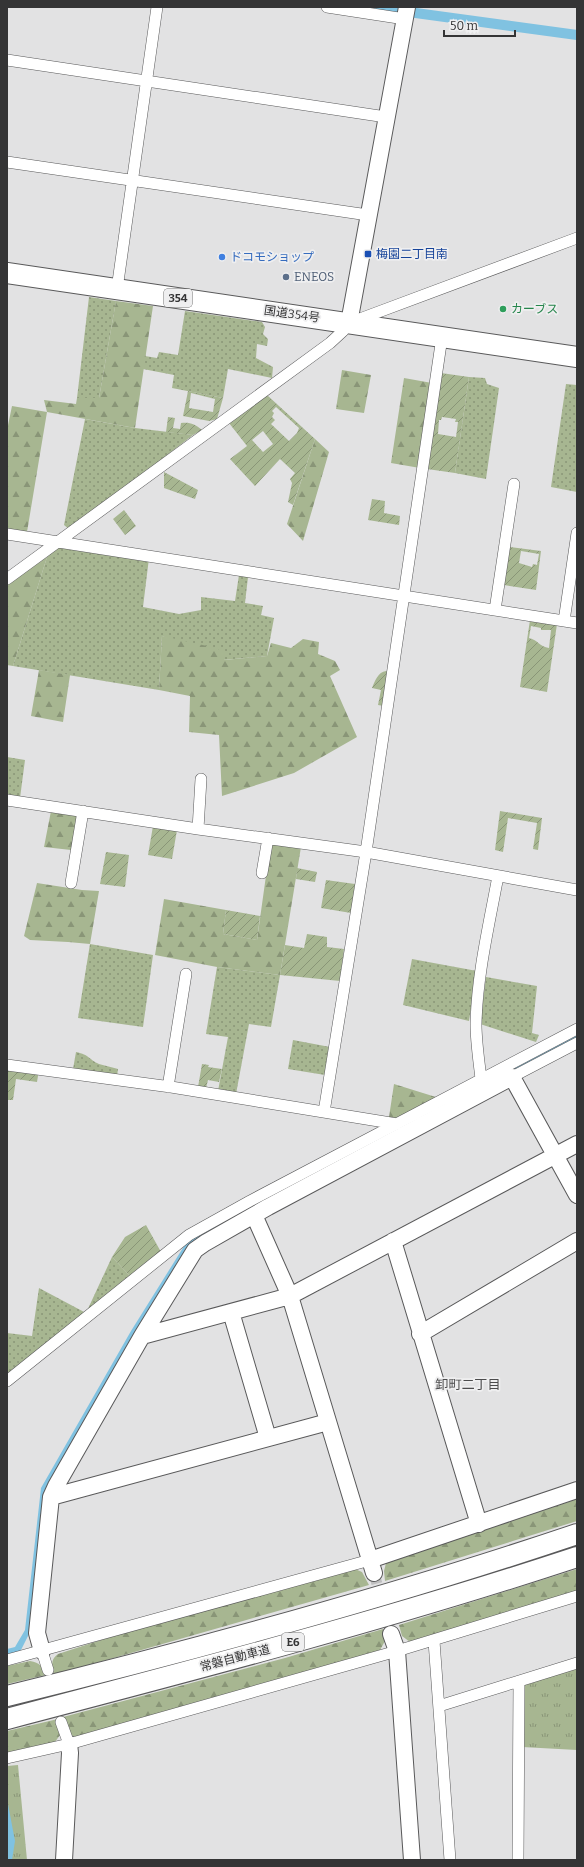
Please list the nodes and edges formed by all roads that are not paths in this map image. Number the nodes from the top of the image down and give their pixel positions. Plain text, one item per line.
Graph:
1 (158, 7) edge
2 (326, 7) edge
3 (406, 12) edge
4 (7, 60) edge
5 (146, 81) junction
6 (386, 117) junction
7 (7, 162) edge
8 (133, 181) junction
9 (368, 215) junction
10 (577, 238) edge
11 (7, 272) edge
12 (117, 289) junction
13 (348, 322) junction
14 (442, 337) junction
15 (577, 357) edge
16 (514, 484) dead end
17 (577, 533) edge
18 (7, 534) edge
19 (60, 541) junction
20 (7, 579) edge
21 (404, 596) junction
22 (495, 610) junction
23 (564, 621) junction
24 (577, 623) edge
25 (201, 779) dead end
26 (7, 800) edge
27 (83, 811) junction
28 (198, 829) junction
29 (268, 838) junction
30 (366, 852) junction
31 (262, 873) dead end
32 (498, 876) junction
33 (70, 882) dead end
34 (577, 890) edge
35 (186, 974) dead end
36 (577, 1029) edge
37 (577, 1043) edge
38 (7, 1065) edge
39 (512, 1077) junction
40 (481, 1079) junction
41 (168, 1087) junction
42 (324, 1112) junction
43 (397, 1124) junction
44 (577, 1144) edge
45 (556, 1155) junction
46 (577, 1195) edge
47 (254, 1215) junction
48 (577, 1241) edge
49 (393, 1242) junction
50 (290, 1296) junction
51 (231, 1312) junction
52 (420, 1334) junction
53 (142, 1336) junction
54 (7, 1381) edge
55 (328, 1422) junction
56 (268, 1438) junction
57 (577, 1490) edge
58 (52, 1497) junction
59 (479, 1524) junction
60 (577, 1534) edge
61 (577, 1557) edge
62 (372, 1567) junction
63 (577, 1596) edge
64 (391, 1634) tunnel mouth
65 (434, 1641) junction
66 (42, 1651) junction
67 (397, 1651) junction
68 (7, 1660) edge
69 (577, 1664) edge
70 (48, 1670) dead end
71 (519, 1682) junction
72 (7, 1696) edge
73 (439, 1706) junction
74 (7, 1719) edge
75 (61, 1722) dead end
76 (69, 1744) junction
77 (7, 1758) edge
78 (64, 1860) edge
79 (412, 1860) edge
80 (450, 1860) edge
81 (518, 1860) edge

1 - 5 street
2 - 3 street
3 - 6 street
4 - 5 street
5 - 6 street
5 - 8 street
6 - 9 street
7 - 8 street
8 - 9 street
8 - 12 street
9 - 13 street
10 - 13 street
11 - 12 highway, 国道354号 / 354
12 - 13 highway, 国道354号 / 354
13 - 14 highway, 国道354号 / 354
13 - 19 street
14 - 15 highway, 国道354号 / 354
14 - 21 street
16 - 22 street
17 - 23 street
18 - 19 street
19 - 20 street
19 - 21 street
21 - 22 street
21 - 30 street
22 - 23 street
23 - 24 street
25 - 28 street
26 - 27 street
27 - 28 street
27 - 33 street
28 - 29 street
29 - 30 street
29 - 31 street
30 - 32 street
30 - 42 street
32 - 34 street
32 - 40 street
35 - 41 street
36 - 40 street
37 - 39 street
38 - 41 street
39 - 45 street
39 - 47 street
40 - 43 street
41 - 42 street
42 - 43 street
43 - 54 street
44 - 45 street
45 - 46 street
45 - 49 street
47 - 50 street
47 - 53 street
48 - 52 street
49 - 50 street
49 - 52 street
50 - 51 street
50 - 55 street
51 - 53 street
51 - 56 street
52 - 59 street
53 - 58 street
55 - 56 street
55 - 62 street
56 - 58 street
57 - 59 street
58 - 66 street
59 - 62 street
60 - 72 highway, 常磐自動車道 / E6
61 - 74 highway, 常磐自動車道 / E6
62 - 66 street
63 - 65 street
64 - 67 street
65 - 67 street
65 - 73 street
66 - 68 street
66 - 70 street
67 - 76 street
67 - 79 street
69 - 71 street
71 - 73 street
71 - 81 street
73 - 80 street
75 - 76 street
76 - 77 street
76 - 78 street

